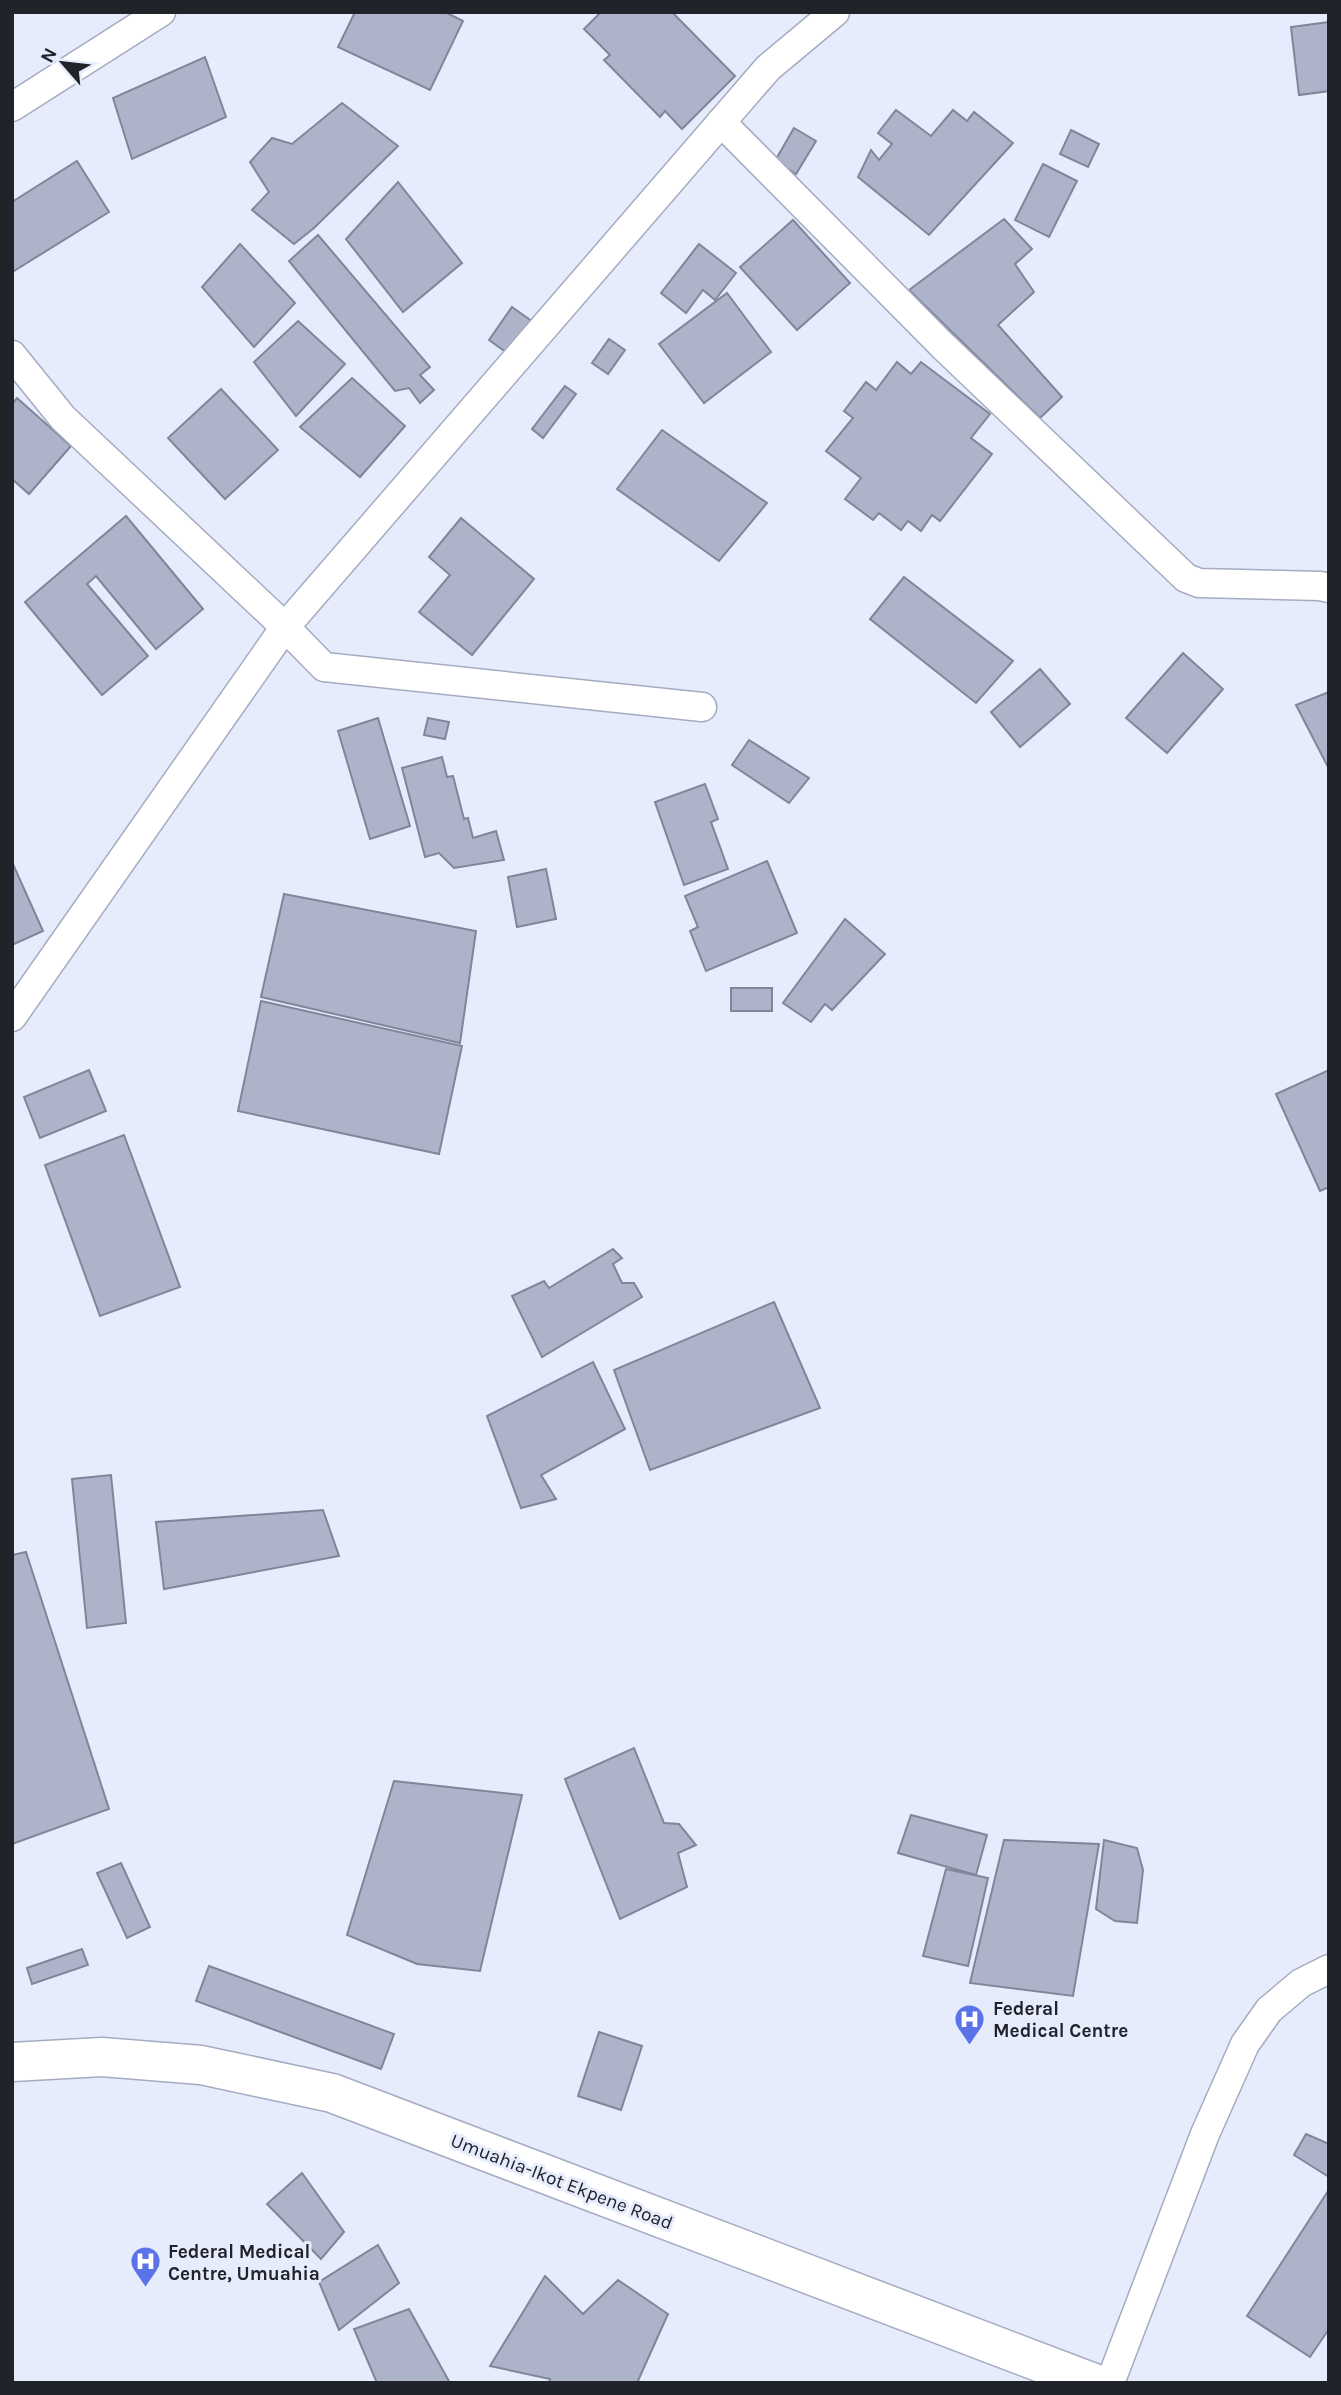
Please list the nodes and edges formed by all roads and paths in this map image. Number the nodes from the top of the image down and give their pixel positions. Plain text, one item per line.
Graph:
1 (161, 12) edge
2 (835, 12) edge
3 (12, 107) edge
4 (721, 122) junction
5 (12, 355) edge
6 (1329, 588) edge
7 (285, 627) junction
8 (702, 707) dead end
9 (12, 1017) edge
10 (1329, 1969) edge
11 (12, 2062) edge
12 (1094, 2383) edge
13 (1110, 2383) edge

1 - 3 street
2 - 4 street
4 - 6 street
4 - 7 street
5 - 7 street
7 - 8 street
7 - 9 street
10 - 13 street
11 - 12 main road, Umuahia-Ikot Ekpene Road

